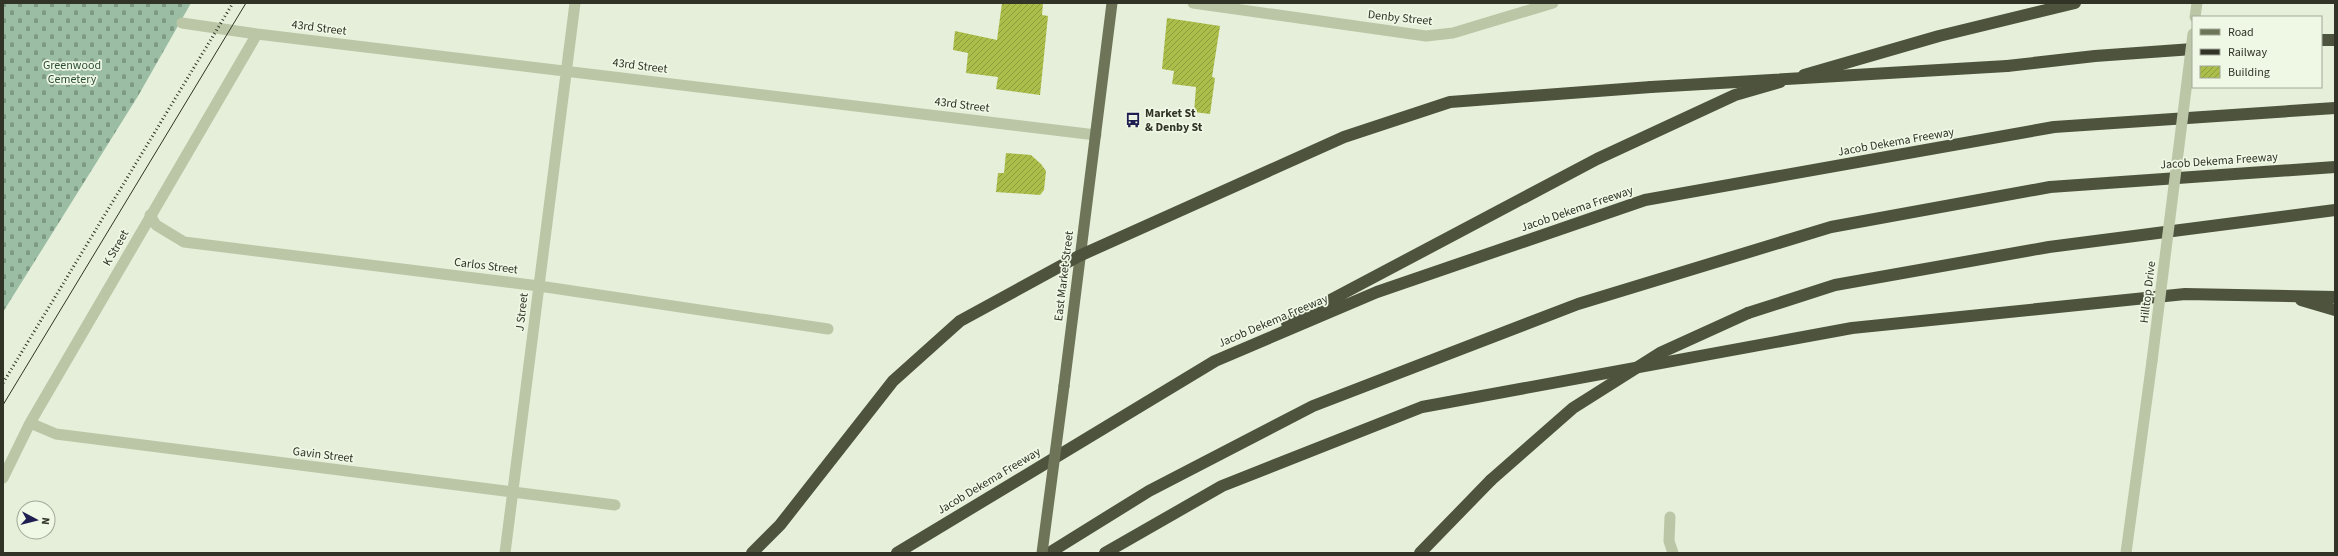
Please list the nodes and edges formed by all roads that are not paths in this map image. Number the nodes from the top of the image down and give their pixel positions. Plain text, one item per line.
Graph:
1 (575, 3) edge
2 (1112, 3) edge
3 (1193, 3) edge
4 (1553, 3) edge
5 (2075, 3) edge
6 (2197, 3) edge
7 (2195, 16) edge
8 (182, 23) dead end
9 (257, 34) junction
10 (2322, 40) edge
11 (2335, 40) edge
12 (2192, 42) edge
13 (2192, 49) edge
14 (566, 70) junction
15 (2335, 108) edge
16 (1096, 135) junction
17 (2335, 167) edge
18 (2335, 210) edge
19 (150, 215) junction
20 (1079, 256) junction
21 (539, 286) junction
22 (2286, 295) junction
23 (2335, 297) edge
24 (2335, 310) edge
25 (828, 329) dead end
26 (1215, 361) junction
27 (30, 423) junction
28 (3, 478) edge
29 (513, 492) junction
30 (615, 505) dead end
31 (1670, 517) dead end
32 (505, 553) edge
33 (752, 553) edge
34 (897, 553) edge
35 (1042, 553) edge
36 (1049, 553) edge
37 (1105, 553) edge
38 (1420, 553) edge
39 (1673, 553) edge
40 (2126, 553) edge

1 - 14 street, J Street
2 - 16 main road, East Market Street
3 - 4 street, Denby Street
5 - 26 highway
6 - 7 street
8 - 9 street, 43rd Street
9 - 14 street, 43rd Street
9 - 19 street, K Street
10 - 11 highway
12 - 40 street, Hilltop Drive, bridge
13 - 20 highway, bridge
14 - 16 street, 43rd Street
14 - 21 street, J Street
15 - 26 highway, Jacob Dekema Freeway
16 - 20 main road, East Market Street
17 - 36 highway, Jacob Dekema Freeway
18 - 38 highway, bridge
19 - 21 street, Carlos Street
19 - 27 street, K Street
20 - 33 highway
20 - 35 main road, East Market Street, bridge
21 - 25 street, Carlos Street
21 - 29 street, J Street
22 - 23 highway
22 - 24 highway
22 - 37 highway
26 - 34 highway, Jacob Dekema Freeway
27 - 28 street, K Street
27 - 29 street, Gavin Street
29 - 30 street, Gavin Street
29 - 32 street, J Street
31 - 39 street

